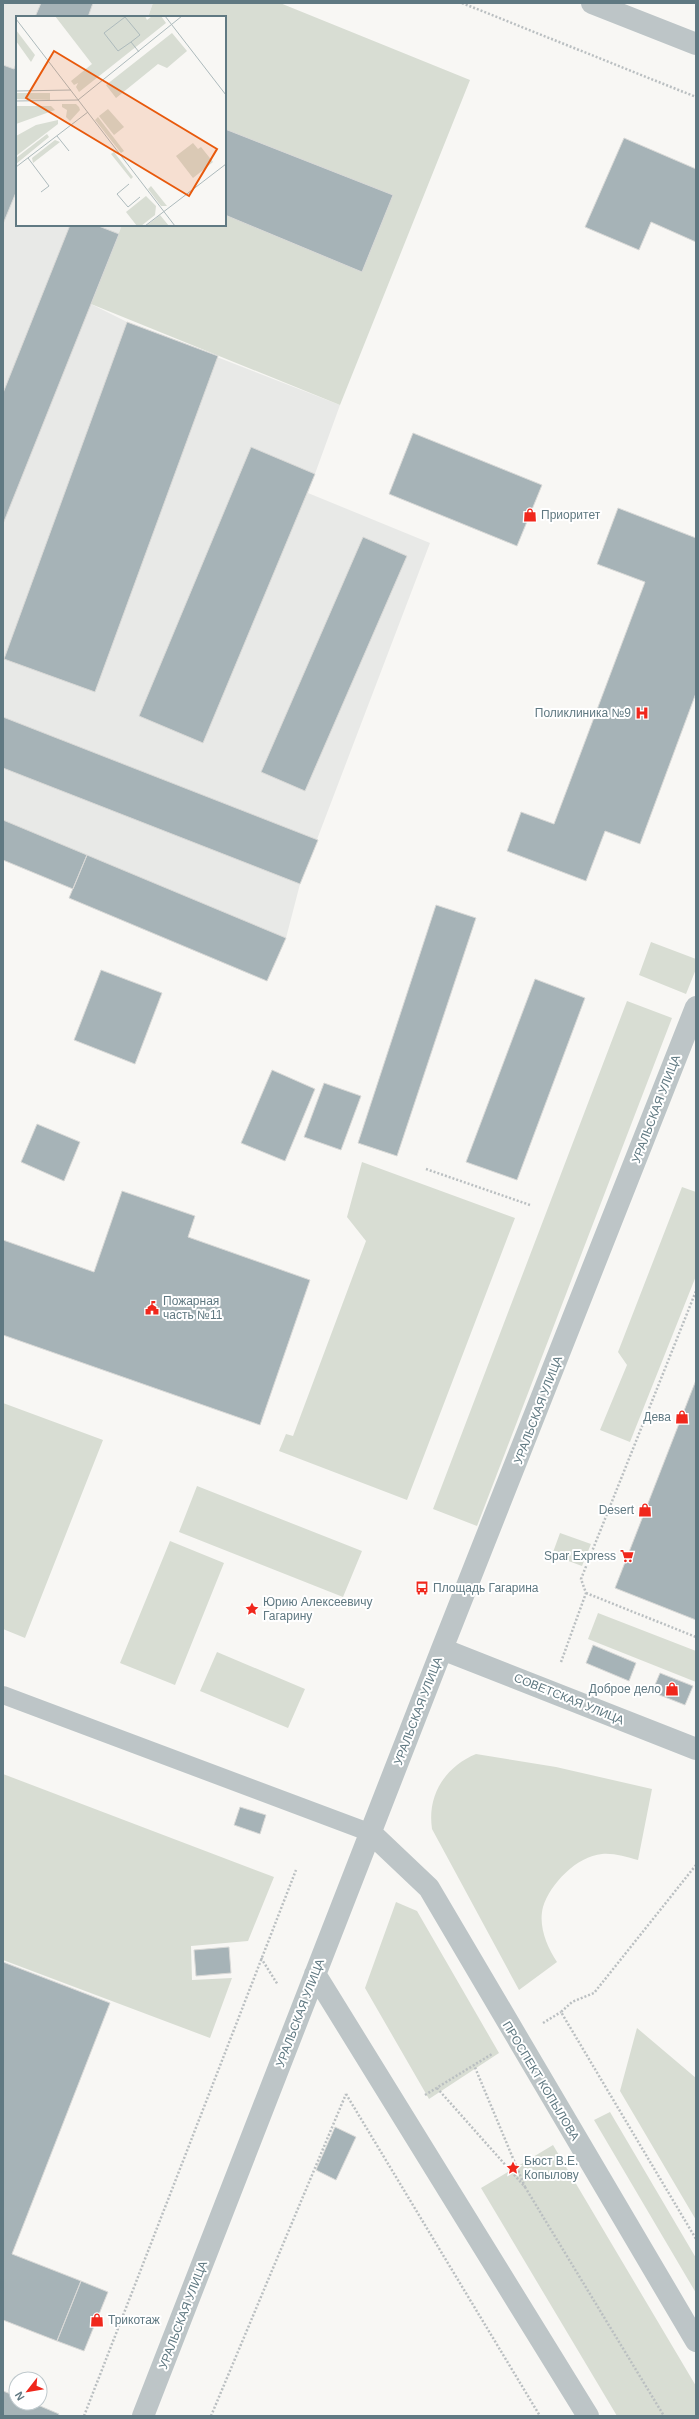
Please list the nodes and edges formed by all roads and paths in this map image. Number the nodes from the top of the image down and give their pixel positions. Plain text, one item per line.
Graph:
1 (462, 3) edge
2 (592, 3) edge
3 (696, 44) edge
4 (696, 97) edge
5 (696, 1008) edge
6 (426, 1169) dead end
7 (530, 1205) dead end
8 (696, 1291) edge
9 (586, 1593) junction
10 (696, 1637) edge
11 (442, 1649) junction
12 (567, 1664) dead end
13 (3, 1694) edge
14 (696, 1749) edge
15 (371, 1833) junction
16 (696, 1865) edge
17 (296, 1870) dead end
18 (261, 1958) junction
19 (315, 1974) junction
20 (278, 1985) dead end
21 (493, 2053) dead end
22 (474, 2065) junction
23 (437, 2088) junction
24 (424, 2096) dead end
25 (525, 2187) junction
26 (696, 2239) edge
27 (696, 2341) edge
28 (84, 2416) edge
29 (143, 2416) edge
30 (210, 2416) edge
31 (540, 2416) edge
32 (588, 2416) edge
33 (664, 2416) edge

1 - 4 path
2 - 3 street
5 - 11 street, УРАЛЬСКАЯ УЛИЦА
6 - 7 path
8 - 9 path
9 - 10 path
9 - 12 path
11 - 14 street, СОВЕТСКАЯ УЛИЦА
11 - 15 street, УРАЛЬСКАЯ УЛИЦА
13 - 15 lane
15 - 19 street, УРАЛЬСКАЯ УЛИЦА
15 - 27 street, ПРОСПЕКТ КОПЫЛОВА
16 - 26 path
17 - 18 path
18 - 20 path
18 - 28 path
19 - 29 street, УРАЛЬСКАЯ УЛИЦА
19 - 32 street
21 - 22 path
22 - 23 path
22 - 25 path
23 - 24 path
23 - 25 path
25 - 33 path
30 - 31 path

